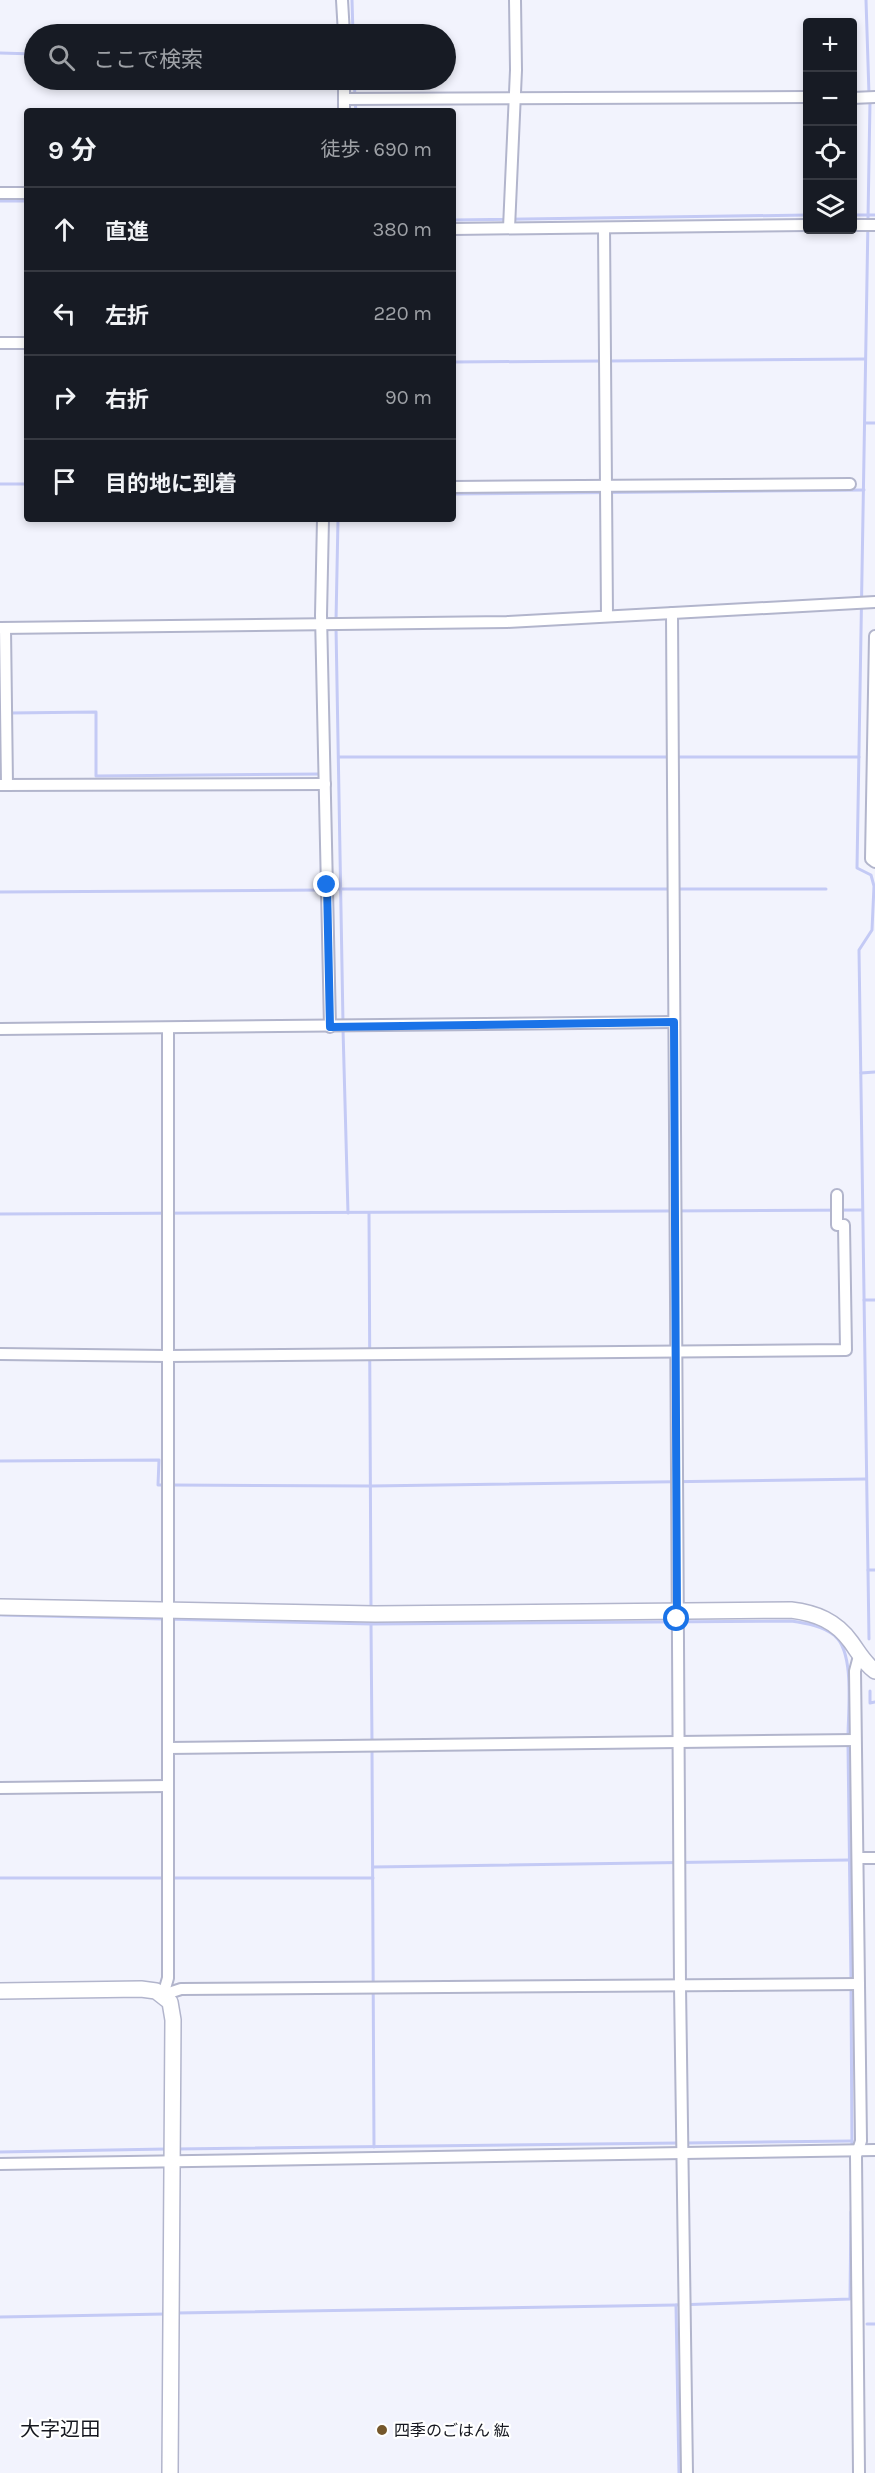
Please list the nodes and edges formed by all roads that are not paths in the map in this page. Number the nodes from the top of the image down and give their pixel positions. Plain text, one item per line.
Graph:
1 (342, 0) edge
2 (515, 0) edge
3 (343, 24) edge
4 (348, 90) edge
5 (514, 97) junction
6 (352, 98) junction
7 (803, 98) edge
8 (346, 108) edge
9 (0, 193) edge
10 (24, 193) edge
11 (509, 222) junction
12 (803, 225) edge
13 (604, 228) junction
14 (456, 229) edge
15 (0, 343) edge
16 (24, 343) edge
17 (850, 484) dead end
18 (456, 487) edge
19 (605, 491) junction
20 (323, 522) edge
21 (867, 602) edge
22 (672, 613) junction
23 (607, 616) junction
24 (331, 625) junction
25 (2, 628) edge
26 (875, 636) edge
27 (325, 778) junction
28 (3, 785) edge
29 (875, 862) edge
30 (674, 1022) junction
31 (339, 1027) junction
32 (0, 1029) edge
33 (168, 1029) junction
34 (837, 1203) dead end
35 (676, 1351) junction
36 (0, 1354) edge
37 (168, 1356) junction
38 (0, 1607) edge
39 (167, 1616) junction
40 (677, 1619) junction
41 (870, 1665) edge
42 (851, 1741) junction
43 (678, 1744) junction
44 (168, 1748) junction
45 (168, 1786) junction
46 (0, 1788) edge
47 (858, 1858) junction
48 (875, 1858) edge
49 (853, 1984) junction
50 (680, 1986) junction
51 (0, 1991) edge
52 (163, 1995) junction
53 (682, 2147) junction
54 (858, 2150) junction
55 (875, 2150) edge
56 (170, 2153) junction
57 (0, 2164) edge
58 (170, 2473) edge
59 (687, 2473) edge
60 (859, 2473) edge

1 - 3 street
2 - 5 street
4 - 6 street
5 - 6 street
5 - 7 street
5 - 11 street
6 - 8 street
9 - 10 street
11 - 13 street
11 - 14 street
12 - 13 street
13 - 19 street
15 - 16 street
17 - 19 street
18 - 19 street
19 - 23 street
20 - 24 street
21 - 22 street
22 - 23 street
22 - 30 street
23 - 24 street
24 - 25 street
24 - 27 street
25 - 28 street
26 - 29 street
27 - 28 street
27 - 31 street
30 - 31 street
30 - 35 street
31 - 33 street
32 - 33 street
33 - 37 street
34 - 35 street
35 - 37 street
35 - 40 street
36 - 37 street
37 - 39 street
38 - 39 street
39 - 40 street
39 - 44 street
40 - 41 street
40 - 43 street
41 - 42 street
42 - 43 street
42 - 47 street
43 - 44 street
43 - 50 street
44 - 45 street
45 - 46 street
45 - 52 street
47 - 48 street
47 - 49 street
49 - 50 street
49 - 54 street
50 - 52 street
50 - 53 street
51 - 52 street
52 - 56 street
53 - 54 street
53 - 56 street
53 - 59 street
54 - 55 street
54 - 60 street
56 - 57 street
56 - 58 street

